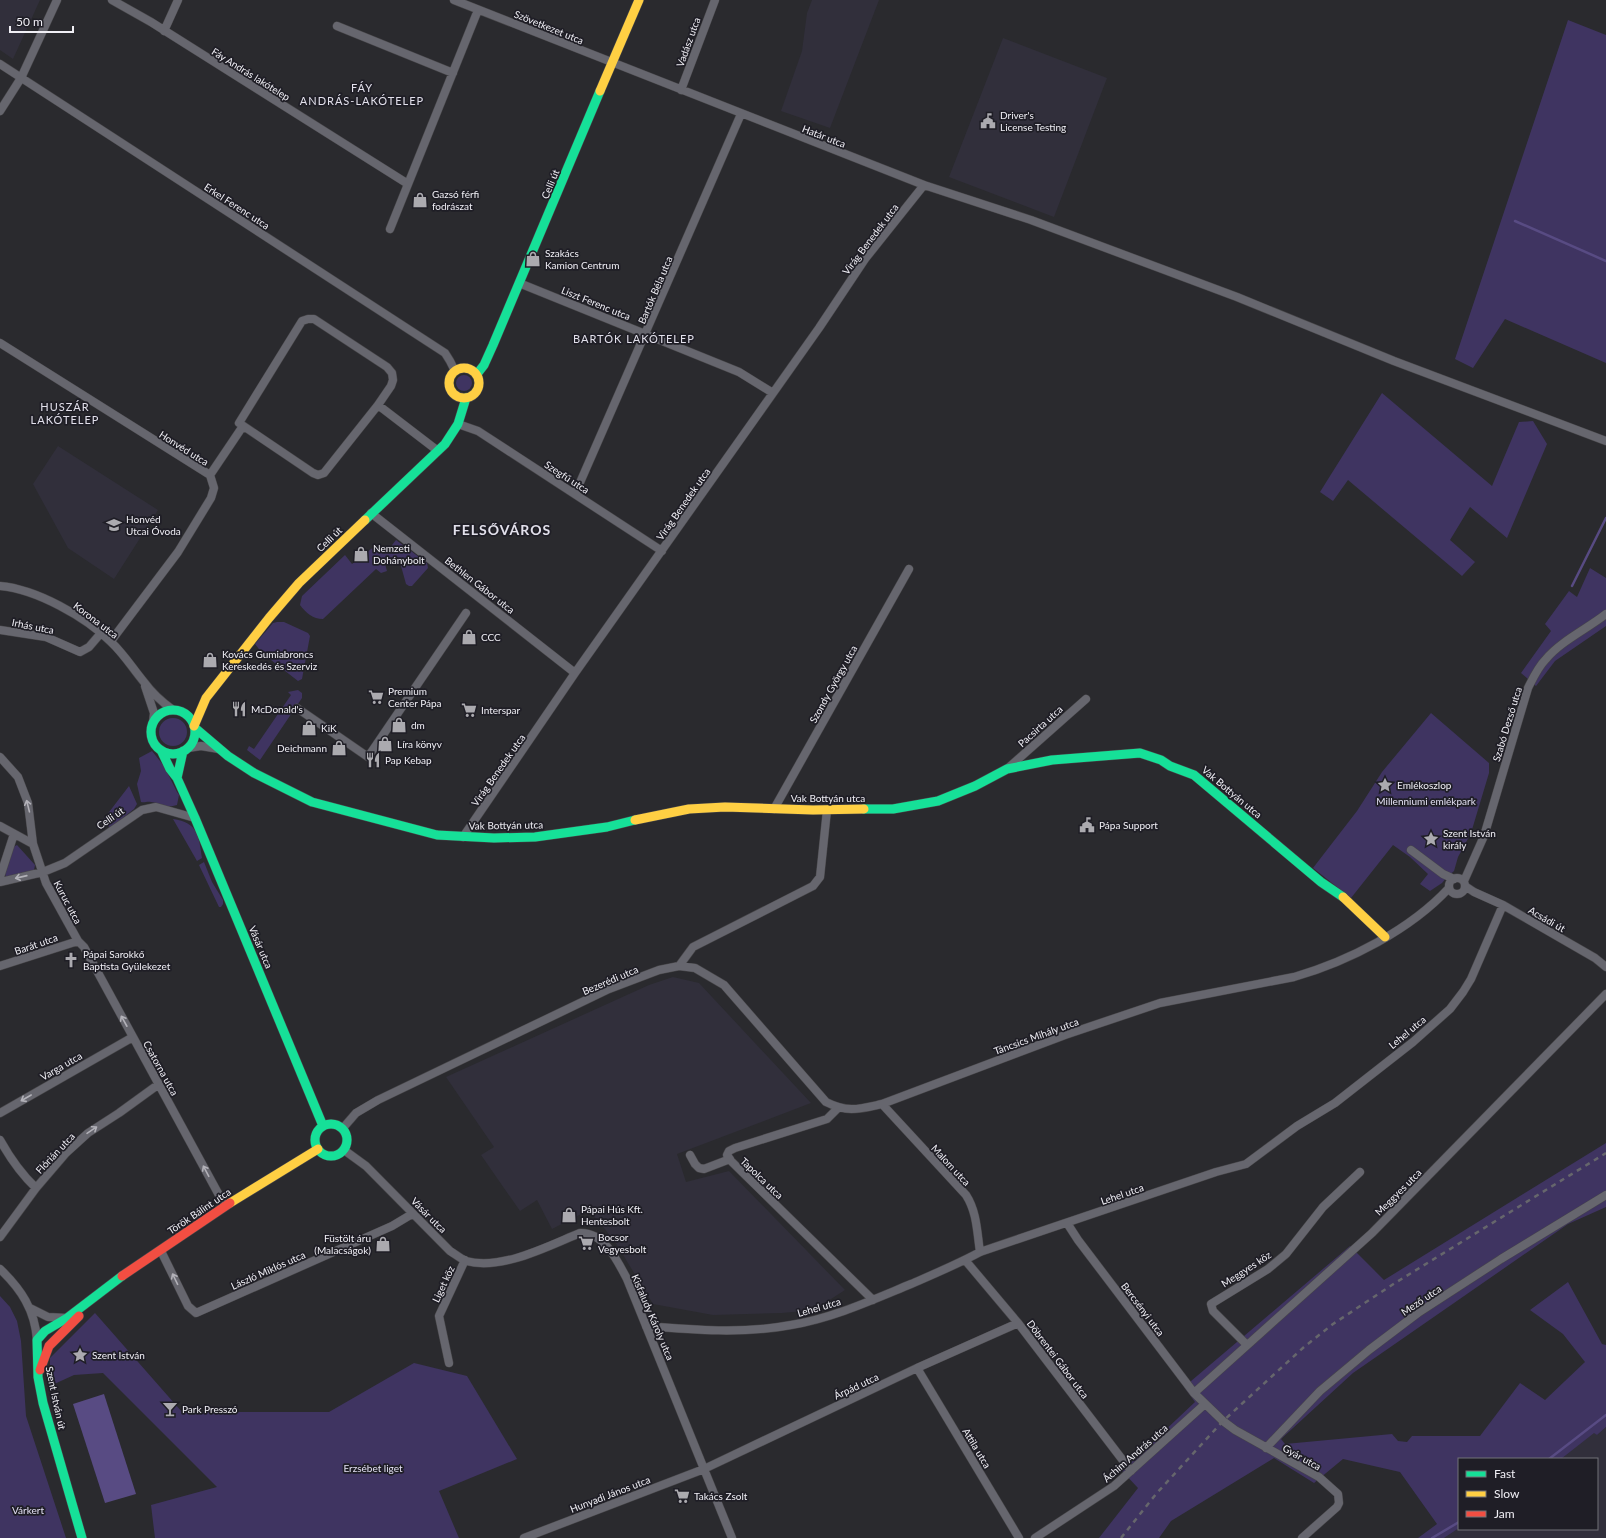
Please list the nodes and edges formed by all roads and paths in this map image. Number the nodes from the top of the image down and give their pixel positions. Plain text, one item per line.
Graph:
1 (58, 0) edge
2 (112, 0) edge
3 (178, 0) edge
4 (454, 0) edge
5 (639, 0) edge
6 (715, 0) edge
7 (478, 10) junction
8 (337, 26) dead end
9 (164, 31) junction
10 (0, 64) edge
11 (613, 64) junction
12 (453, 73) junction
13 (21, 78) junction
14 (681, 90) junction
15 (0, 111) edge
16 (741, 114) junction
17 (408, 184) junction
18 (924, 185) junction
19 (390, 229) dead end
20 (519, 283) junction
21 (646, 334) junction
22 (0, 344) edge
23 (455, 372) junction
24 (477, 374) junction
25 (773, 393) junction
26 (466, 398) junction
27 (378, 406) junction
28 (458, 424) junction
29 (243, 426) junction
30 (1606, 441) edge
31 (438, 451) junction
32 (210, 475) junction
33 (575, 494) junction
34 (371, 513) junction
35 (662, 551) junction
36 (909, 569) dead end
37 (0, 586) edge
38 (466, 613) dead end
39 (1606, 614) edge
40 (0, 630) edge
41 (101, 633) junction
42 (111, 641) junction
43 (575, 674) junction
44 (143, 682) junction
45 (206, 698) junction
46 (1086, 699) dead end
47 (297, 708) dead end
48 (183, 709) junction
49 (153, 723) junction
50 (195, 727) junction
51 (219, 749) junction
52 (162, 750) junction
53 (186, 750) junction
54 (0, 757) edge
55 (1007, 769) junction
56 (177, 778) junction
57 (774, 809) junction
58 (827, 810) junction
59 (195, 818) junction
60 (0, 826) edge
61 (14, 834) junction
62 (464, 837) junction
63 (33, 844) junction
64 (1411, 850) dead end
65 (43, 872) junction
66 (0, 877) edge
67 (0, 882) edge
68 (1457, 885) junction
69 (1503, 905) junction
70 (1385, 937) junction
71 (78, 941) junction
72 (0, 966) edge
73 (679, 966) junction
74 (1606, 967) edge
75 (1606, 994) edge
76 (133, 1037) junction
77 (159, 1084) junction
78 (882, 1104) junction
79 (838, 1108) junction
80 (0, 1113) edge
81 (323, 1126) junction
82 (343, 1128) junction
83 (0, 1140) edge
84 (318, 1149) junction
85 (344, 1150) junction
86 (690, 1155) dead end
87 (730, 1159) junction
88 (1360, 1172) dead end
89 (36, 1188) junction
90 (1606, 1195) edge
91 (225, 1206) junction
92 (412, 1214) junction
93 (1067, 1223) junction
94 (0, 1237) edge
95 (161, 1251) junction
96 (980, 1252) junction
97 (465, 1260) junction
98 (965, 1260) junction
99 (0, 1270) edge
100 (97, 1296) junction
101 (874, 1300) junction
102 (30, 1308) junction
103 (67, 1318) junction
104 (1018, 1323) junction
105 (646, 1326) junction
106 (60, 1334) junction
107 (38, 1336) junction
108 (1247, 1345) junction
109 (449, 1363) dead end
110 (917, 1368) junction
111 (38, 1377) junction
112 (1194, 1393) junction
113 (1205, 1404) junction
114 (1266, 1448) junction
115 (704, 1469) junction
116 (1131, 1471) junction
117 (82, 1538) edge
118 (527, 1538) edge
119 (732, 1538) edge
120 (1019, 1538) edge
121 (1035, 1538) edge
122 (1302, 1538) edge

1 - 13 street
2 - 9 street, Fáy András lakótelep
3 - 9 street
4 - 7 street, Szövetkezet utca
5 - 11 street, Celli út
6 - 14 street, Vadász utca
7 - 11 street, Szövetkezet utca
7 - 12 street
8 - 12 street
9 - 17 street, Fáy András lakótelep
10 - 13 street, Erkel Ferenc utca
11 - 14 street, Határ utca
11 - 20 street, Celli út
12 - 17 street
13 - 15 street
13 - 23 street, Erkel Ferenc utca
14 - 16 street, Határ utca
16 - 18 street, Határ utca
16 - 21 street, Bartók Béla utca
17 - 19 street
18 - 25 street, Virág Benedek utca
18 - 30 street, Határ utca
20 - 21 street, Liszt Ferenc utca
20 - 24 street, Celli út
21 - 25 street, Liszt Ferenc utca
21 - 33 street, Bartók Béla utca
22 - 32 street, Honvéd utca
23 - 24 street
23 - 26 street
24 - 26 street, Celli út
25 - 35 street, Virág Benedek utca
26 - 28 street, Celli út
27 - 29 street
27 - 29 street
27 - 31 street
28 - 31 street, Celli út
28 - 33 street, Szegfű utca
29 - 32 street
31 - 34 street, Celli út
32 - 42 street, Honvéd utca
33 - 35 street, Szegfű utca
34 - 43 street, Bethlen Gábor utca
34 - 45 street, Celli út
35 - 43 street, Virág Benedek utca
36 - 57 street, Szondy György utca
37 - 41 street, Korona utca
38 - 47 street
39 - 68 street, Szabó Dezső utca
40 - 41 street, Irhás utca
41 - 42 street, Korona utca
42 - 44 street, Korona utca
43 - 62 street, Virág Benedek utca
44 - 48 street, Korona utca
44 - 49 street, Korona utca
45 - 48 street, Celli út
45 - 50 street, Celli út
46 - 55 street, Pacsirta utca
48 - 49 street
48 - 50 street
49 - 52 street
50 - 51 street, Vak Bottyán utca
50 - 53 street
51 - 53 street, Vak Bottyán utca
51 - 62 street, Vak Bottyán utca
52 - 53 street
52 - 56 street, Vásár utca
53 - 56 street
63 -> 54 street, Kuruc utca
55 - 58 street, Vak Bottyán utca
55 - 70 street, Vak Bottyán utca
56 - 59 street, Vásár utca
57 - 58 street, Vak Bottyán utca
57 - 62 street, Vak Bottyán utca
58 - 73 street
59 - 65 street, Celli út
59 - 81 street, Vásár utca
60 - 61 street
61 - 63 street
61 - 66 street
63 - 65 street, Kuruc utca
64 - 68 street
65 -> 67 street, Celli út
65 - 71 street, Kuruc utca
68 - 69 street, Acsádi út
68 - 70 street, Táncsics Mihály utca
69 - 74 street, Acsádi út
69 - 93 street, Lehel utca
70 - 78 street, Táncsics Mihály utca
71 - 72 street, Barát utca
76 -> 71 street, Csatorna utca
73 - 79 street, Táncsics Mihály utca
73 - 82 street, Bezerédi utca
75 - 108 street, Meggyes utca
76 - 77 street, Csatorna utca
76 -> 80 street, Varga utca
89 -> 77 street, Flórián utca
91 -> 77 street, Csatorna utca
78 - 79 street, Táncsics Mihály utca
78 - 96 street, Malom utca
79 - 87 street, Tapolca utca
81 - 82 street
81 - 84 street
82 - 85 street
83 - 89 street
84 - 85 street
84 - 91 street, Török Bálint utca
85 - 92 street, Vásár utca
86 - 87 street
87 - 101 street, Tapolca utca
88 - 108 street, Meggyes köz
89 - 94 street, Flórián utca
90 - 114 street, Mező utca
91 - 95 street, Török Bálint utca
92 -> 95 street, László Miklós utca
92 - 97 street, Vásár utca
93 - 96 street, Lehel utca
93 - 112 street, Bercsényi utca
95 - 100 street, Török Bálint utca
96 - 98 street, Lehel utca
97 - 105 street, Kisfaludy Károly utca
97 - 109 street, Liget köz
98 - 101 street, Lehel utca
98 - 104 street, Döbrentei Gábor utca
99 - 102 street, Szent István út
100 - 103 street, Török Bálint utca
100 - 106 street, Török Bálint utca
101 - 105 street, Lehel utca
102 - 103 street
102 - 107 street, Szent István út
103 - 107 street, Török Bálint utca
104 - 110 street, Árpád utca
104 - 116 street, Döbrentei Gábor utca
105 - 115 street, Kisfaludy Károly utca
106 - 107 street
106 - 111 street, Török Bálint utca
107 - 111 street, Szent István út
108 - 112 street, Meggyes utca
110 - 115 street, Árpád utca
110 - 120 street, Attila utca
111 - 117 street, Szent István út
112 - 113 street, Bercsényi utca
113 - 114 street, Gyár utca
113 - 116 street, Áchim András utca
114 - 122 street, Gyár utca
115 - 118 street, Hunyadi János utca
115 - 119 street, Kisfaludy Károly utca
116 - 121 street, Áchim András utca

